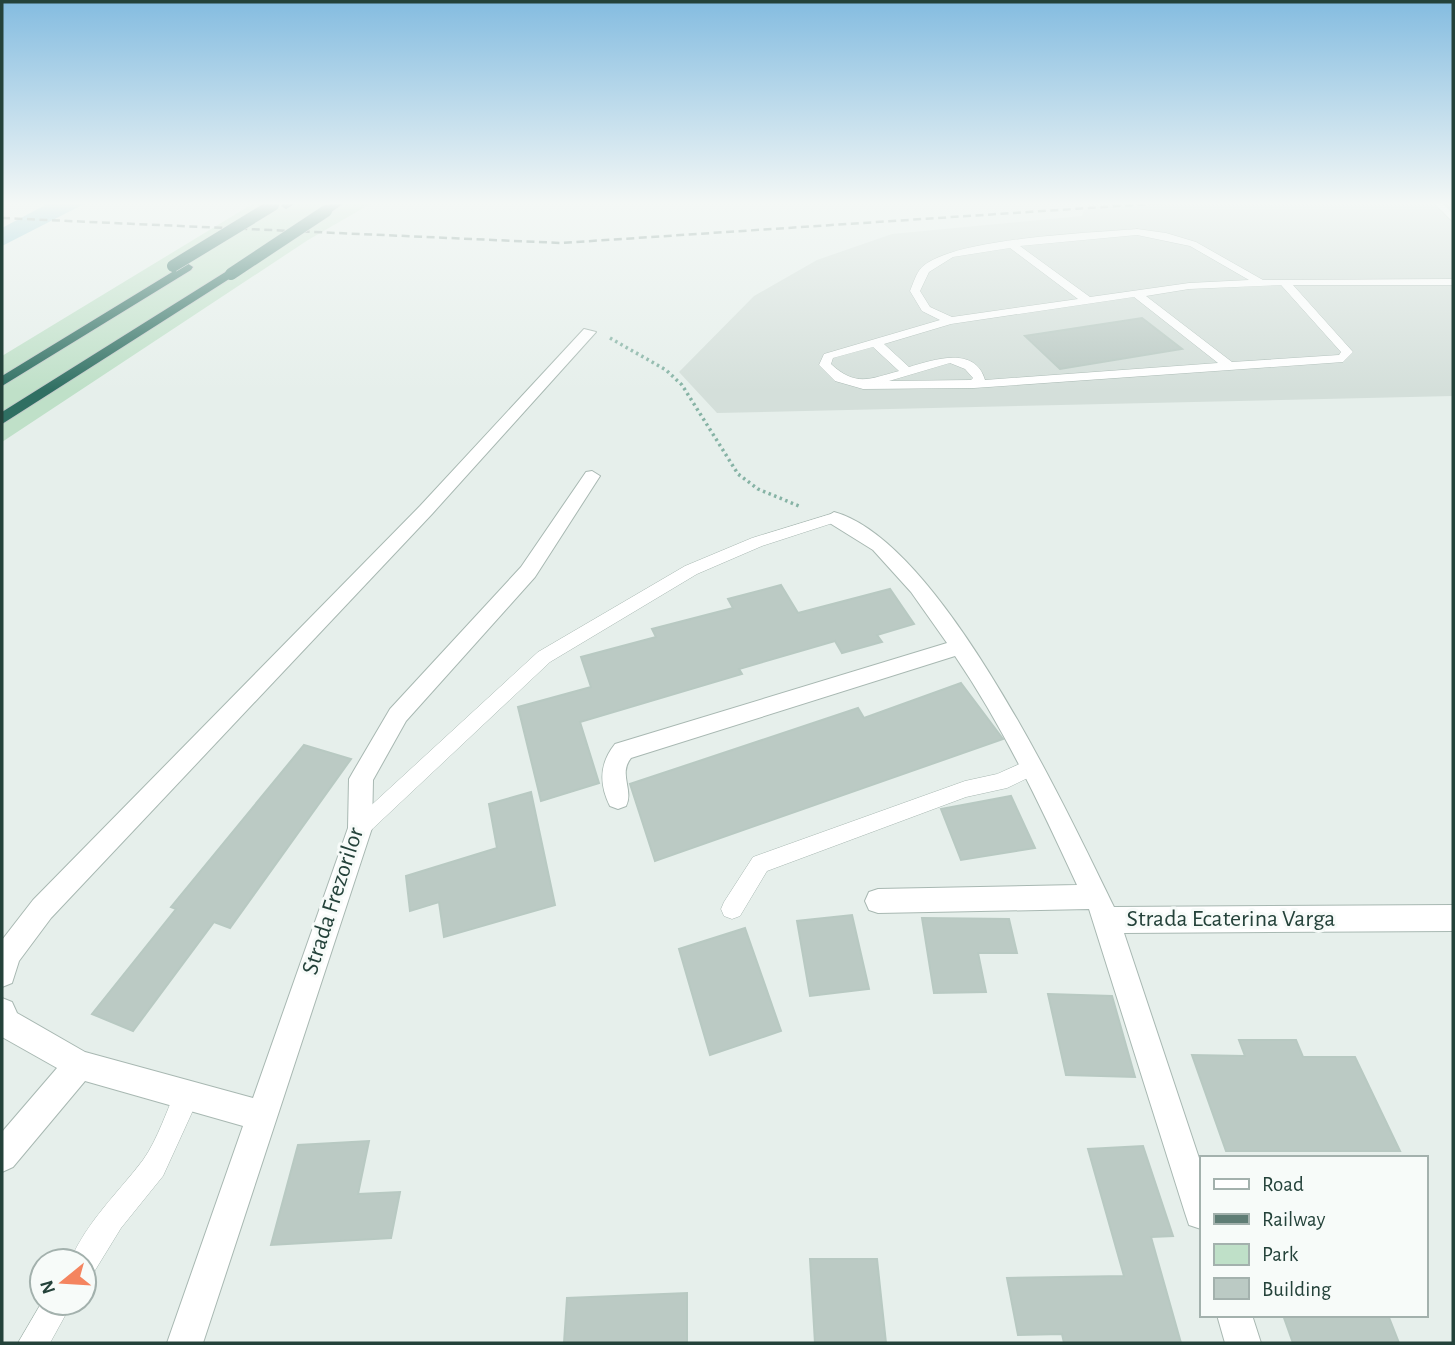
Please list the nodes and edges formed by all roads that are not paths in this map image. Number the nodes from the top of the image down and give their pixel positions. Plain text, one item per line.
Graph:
1 (225, 266) edge
2 (242, 266) edge
3 (933, 266) edge
4 (1041, 266) edge
5 (1230, 266) edge
6 (180, 267) joint
7 (1284, 282) junction
8 (1453, 282) edge
9 (1259, 283) junction
10 (1137, 294) junction
11 (1088, 301) junction
12 (950, 321) junction
13 (589, 332) road end
14 (874, 341) junction
15 (1232, 368) junction
16 (2, 371) edge
17 (907, 372) junction
18 (2, 382) edge
19 (974, 384) junction
20 (863, 385) junction
21 (2, 411) edge
22 (2, 419) edge
23 (592, 476) dead end
24 (834, 518) joint
25 (960, 647) junction
26 (1031, 767) junction
27 (618, 799) dead end
28 (360, 828) junction
29 (878, 901) dead end
30 (732, 909) dead end
31 (1101, 909) junction
32 (1453, 918) edge
33 (2, 973) edge
34 (2, 1012) edge
35 (79, 1065) junction
36 (187, 1096) junction
37 (261, 1116) junction
38 (2, 1156) edge
39 (1200, 1210) edge
40 (93, 1247) edge
41 (49, 1317) edge
42 (1235, 1317) edge
43 (33, 1343) edge
44 (185, 1343) edge
45 (1243, 1343) edge

1 - 21 highway
2 - 22 highway, bridge
3 - 12 lane
4 - 11 lane
5 - 9 lane
6 - 16 highway
6 - 18 highway
7 - 8 lane
7 - 9 lane
7 - 15 lane
9 - 10 lane
10 - 11 lane
10 - 15 lane
11 - 12 lane
12 - 14 lane
13 - 33 street
14 - 17 lane
14 - 20 lane
15 - 19 lane
17 - 19 lane
17 - 20 lane
19 - 20 lane
23 - 28 street, Strada Frezorilor
24 - 25 street
24 - 28 lane
25 - 26 street
25 - 27 street
26 - 30 lane
26 - 31 street
28 - 37 street, Strada Frezorilor
29 - 31 street
31 - 32 street, Strada Ecaterina Varga
31 - 39 street, Strada Ecaterina Varga
34 - 35 street
35 - 36 street
35 - 38 street
36 - 37 street
36 - 40 lane
37 - 44 street, Strada Frezorilor
41 - 43 lane
42 - 45 street

